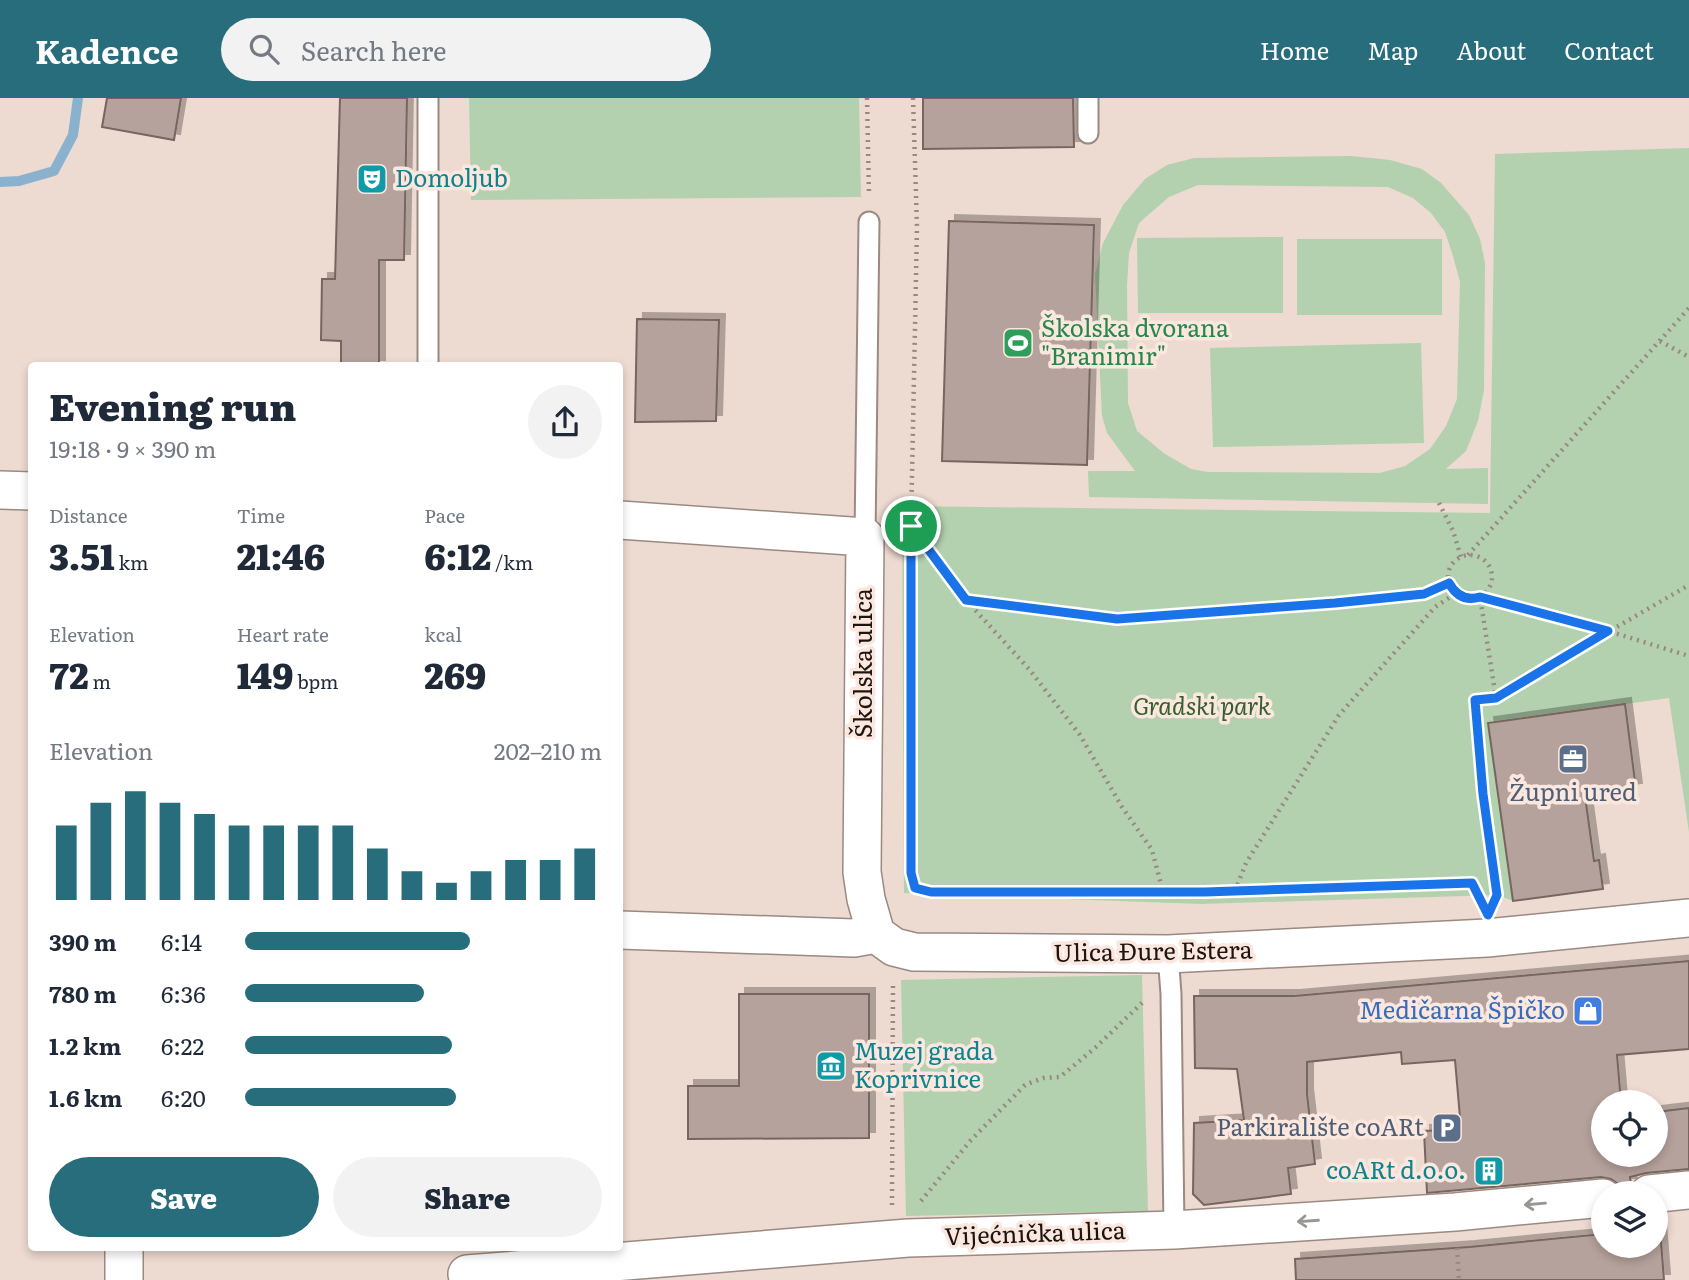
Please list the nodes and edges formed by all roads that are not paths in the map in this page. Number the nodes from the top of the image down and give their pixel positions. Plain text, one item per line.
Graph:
1 (428, 98) edge
2 (1088, 98) edge
3 (1088, 133) dead end
4 (869, 222) road end
5 (428, 362) edge
6 (0, 490) edge
7 (28, 491) edge
8 (623, 520) edge
9 (865, 537) junction
10 (1689, 918) edge
11 (623, 930) edge
12 (876, 934) junction
13 (1168, 954) junction
14 (1689, 1190) edge
15 (1668, 1192) edge
16 (1591, 1199) edge
17 (1174, 1230) junction
18 (124, 1251) edge
19 (467, 1267) edge
20 (124, 1280) edge

1 - 5 lane
2 - 3 lane
4 - 9 lane, Školska ulica
6 - 7 street
8 - 9 street
9 - 12 street, Školska ulica
10 - 13 street, Ulica Đure Estera
11 - 12 street
12 - 13 street, Ulica Đure Estera
13 - 17 lane
14 - 15 street
16 -> 17 street, Vijećnička ulica
17 - 19 street, Vijećnička ulica
18 - 20 street

